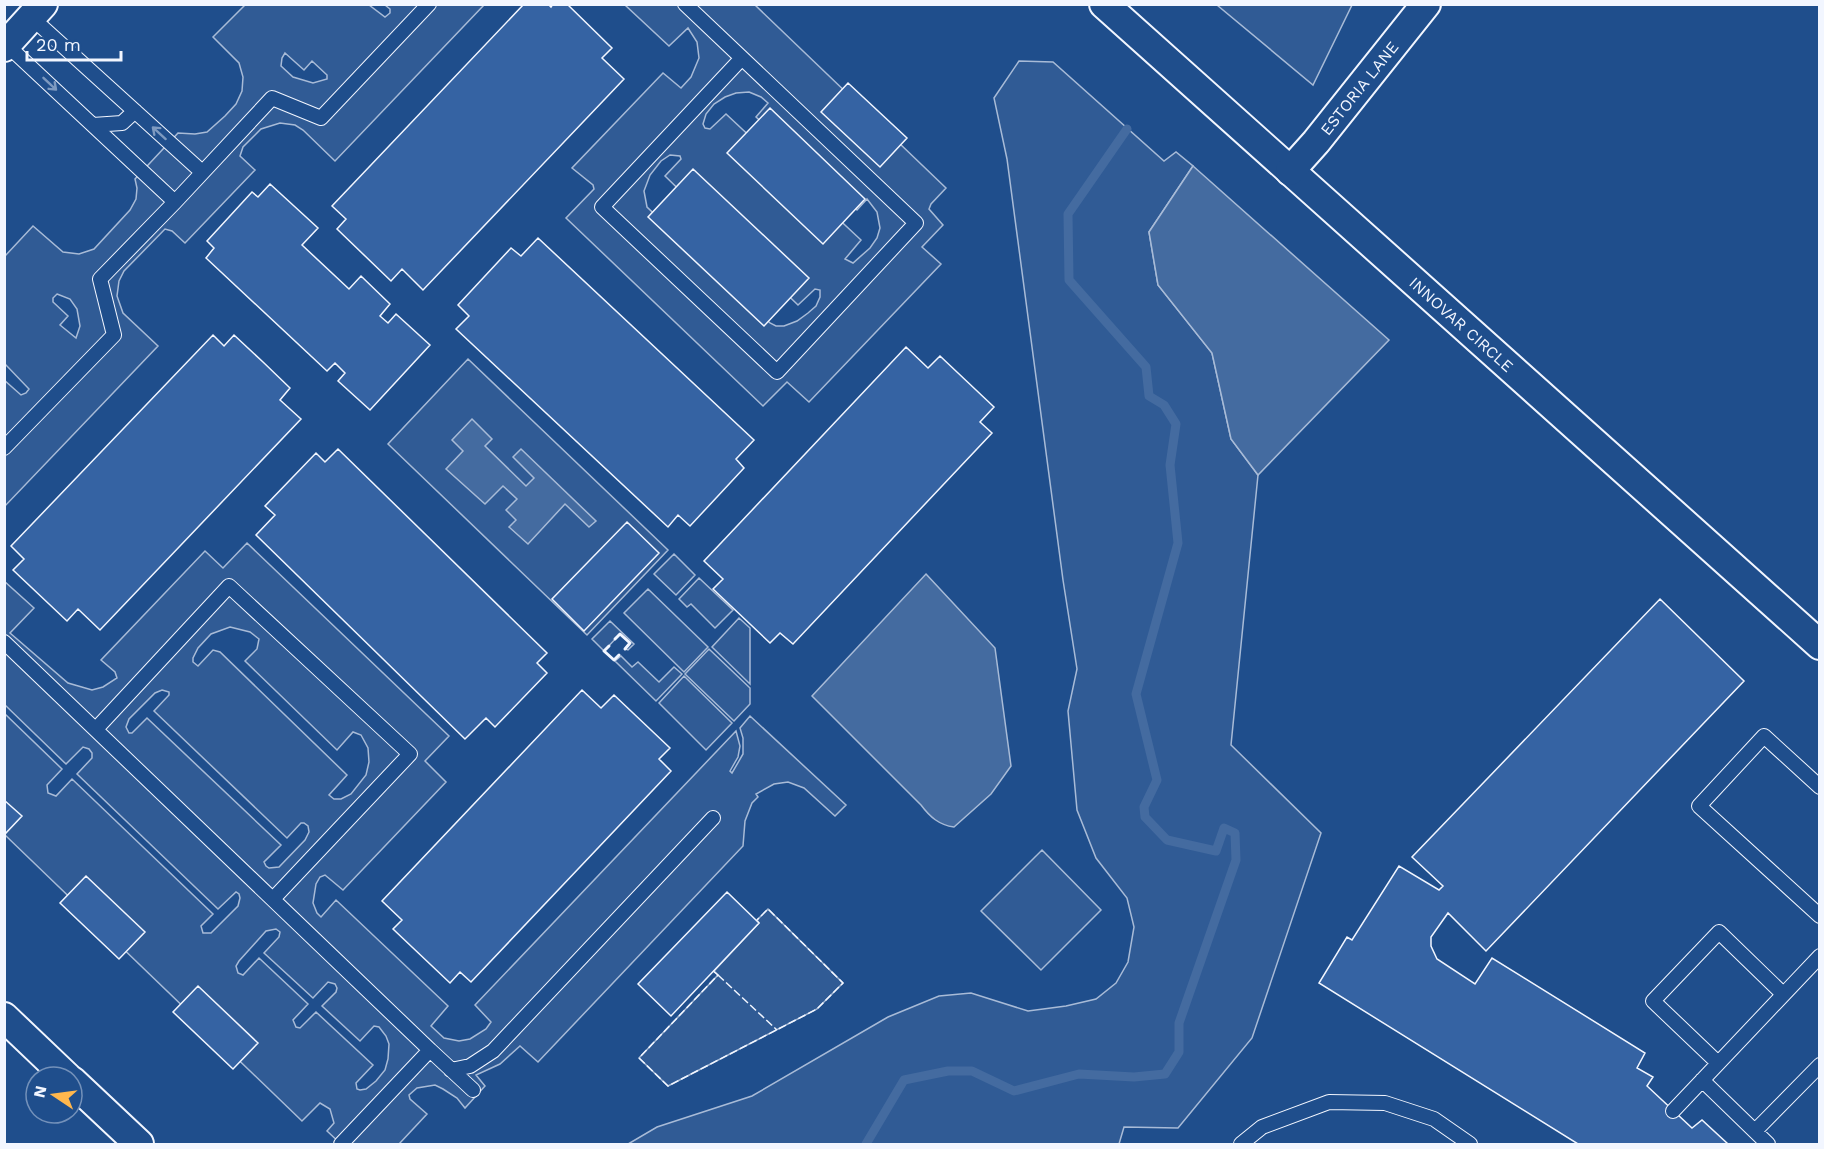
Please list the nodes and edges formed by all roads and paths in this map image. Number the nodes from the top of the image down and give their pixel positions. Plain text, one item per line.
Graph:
1 (429, 4) edge
2 (685, 4) edge
3 (1104, 4) edge
4 (1426, 4) edge
5 (37, 11) edge
6 (6, 46) edge
7 (742, 58) junction
8 (135, 111) junction
9 (93, 125) junction
10 (1290, 171) junction
11 (202, 172) junction
12 (175, 202) junction
13 (4, 448) edge
14 (4, 642) edge
15 (1820, 645) edge
16 (96, 729) junction
17 (1820, 787) edge
18 (713, 818) dead end
19 (273, 899) junction
20 (1820, 916) edge
21 (1820, 956) edge
22 (1783, 994) junction
23 (4, 1017) edge
24 (430, 1050) junction
25 (1718, 1063) junction
26 (54, 1065) edge
27 (1820, 1065) edge
28 (451, 1070) junction
29 (1702, 1080) junction
30 (473, 1090) dead end
31 (84, 1092) edge
32 (1673, 1111) dead end
33 (1755, 1131) junction
34 (139, 1144) edge
35 (341, 1144) edge
36 (1241, 1144) edge
37 (1470, 1144) edge
38 (1768, 1144) edge

1 - 11 lane
2 - 7 lane
3 - 10 street, INNOVAR CIRCLE
4 - 10 street, ESTORIA LANE
5 - 6 street
5 - 8 lane
6 -> 9 lane
7 - 7 lane
8 - 9 lane
11 -> 8 lane
9 - 12 lane
10 - 15 street, INNOVAR CIRCLE
11 - 12 lane
12 - 13 lane
14 - 16 lane
16 - 19 lane
16 - 19 lane
17 - 20 lane
18 - 28 lane
19 - 24 lane
21 - 22 lane
22 - 25 lane
22 - 25 lane
23 - 26 street
24 - 28 lane
24 - 35 lane
25 - 29 lane
27 - 33 lane
28 - 30 lane
29 - 32 lane
29 - 33 lane
31 - 34 street
33 - 38 lane
36 - 37 lane

